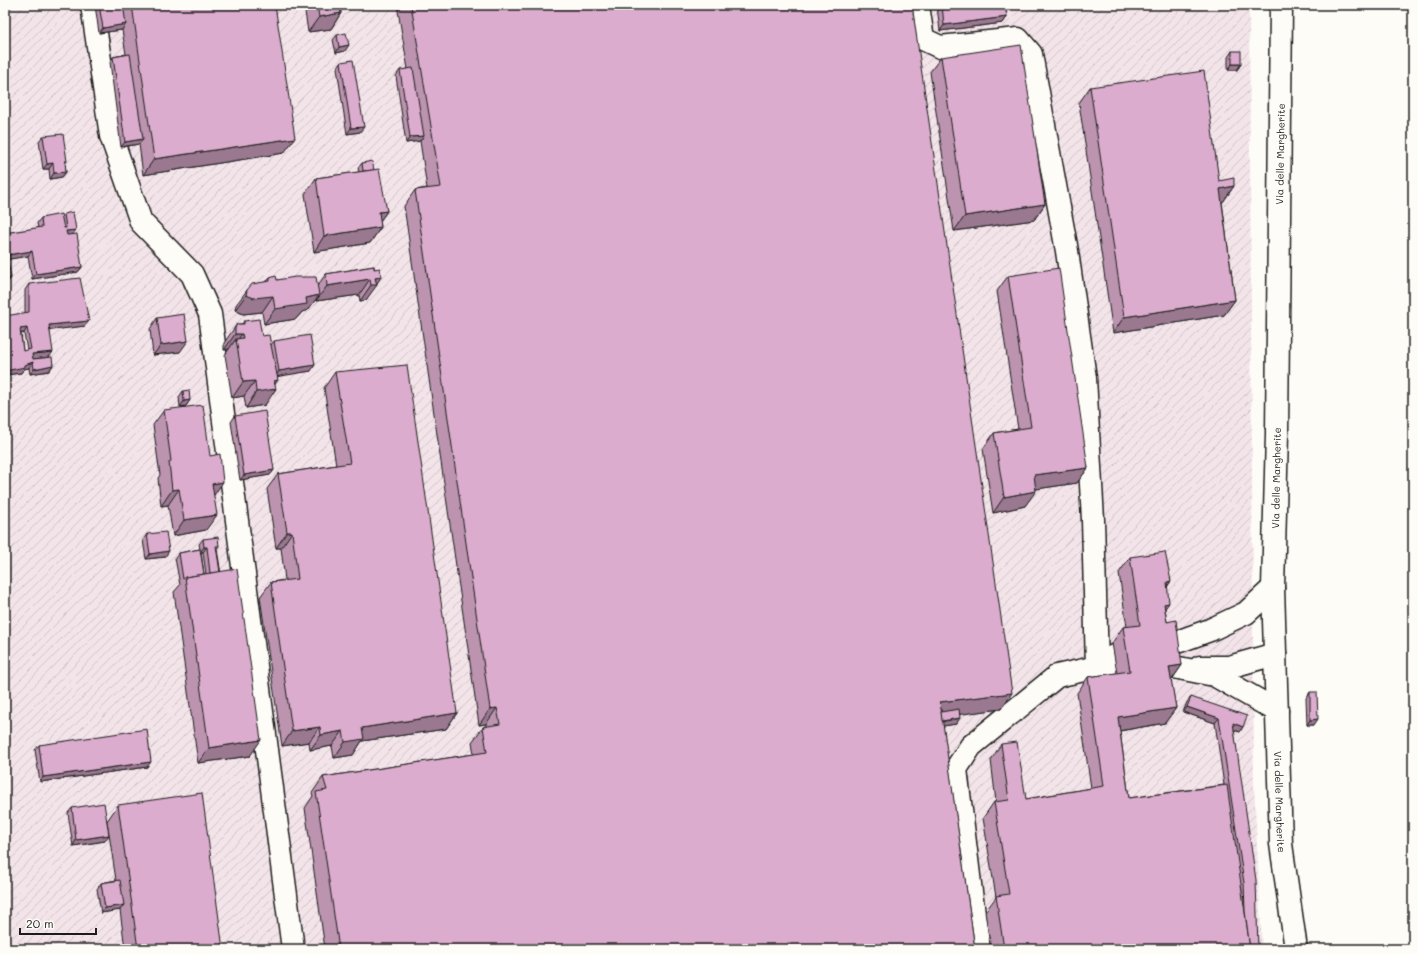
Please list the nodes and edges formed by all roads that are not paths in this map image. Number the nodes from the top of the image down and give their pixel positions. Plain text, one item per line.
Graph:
1 (92, 5) edge
2 (918, 5) edge
3 (1281, 5) edge
4 (1273, 588) junction
5 (1275, 654) junction
6 (1167, 656) junction
7 (1277, 711) junction
8 (293, 949) edge
9 (979, 949) edge
10 (1296, 949) edge

1 - 8 street
2 - 9 street
3 - 4 street, Via delle Margherite
4 - 5 street, Via delle Margherite
4 - 6 street
5 - 6 street
5 - 7 street, Via delle Margherite
6 - 7 street
7 - 10 street, Via delle Margherite

